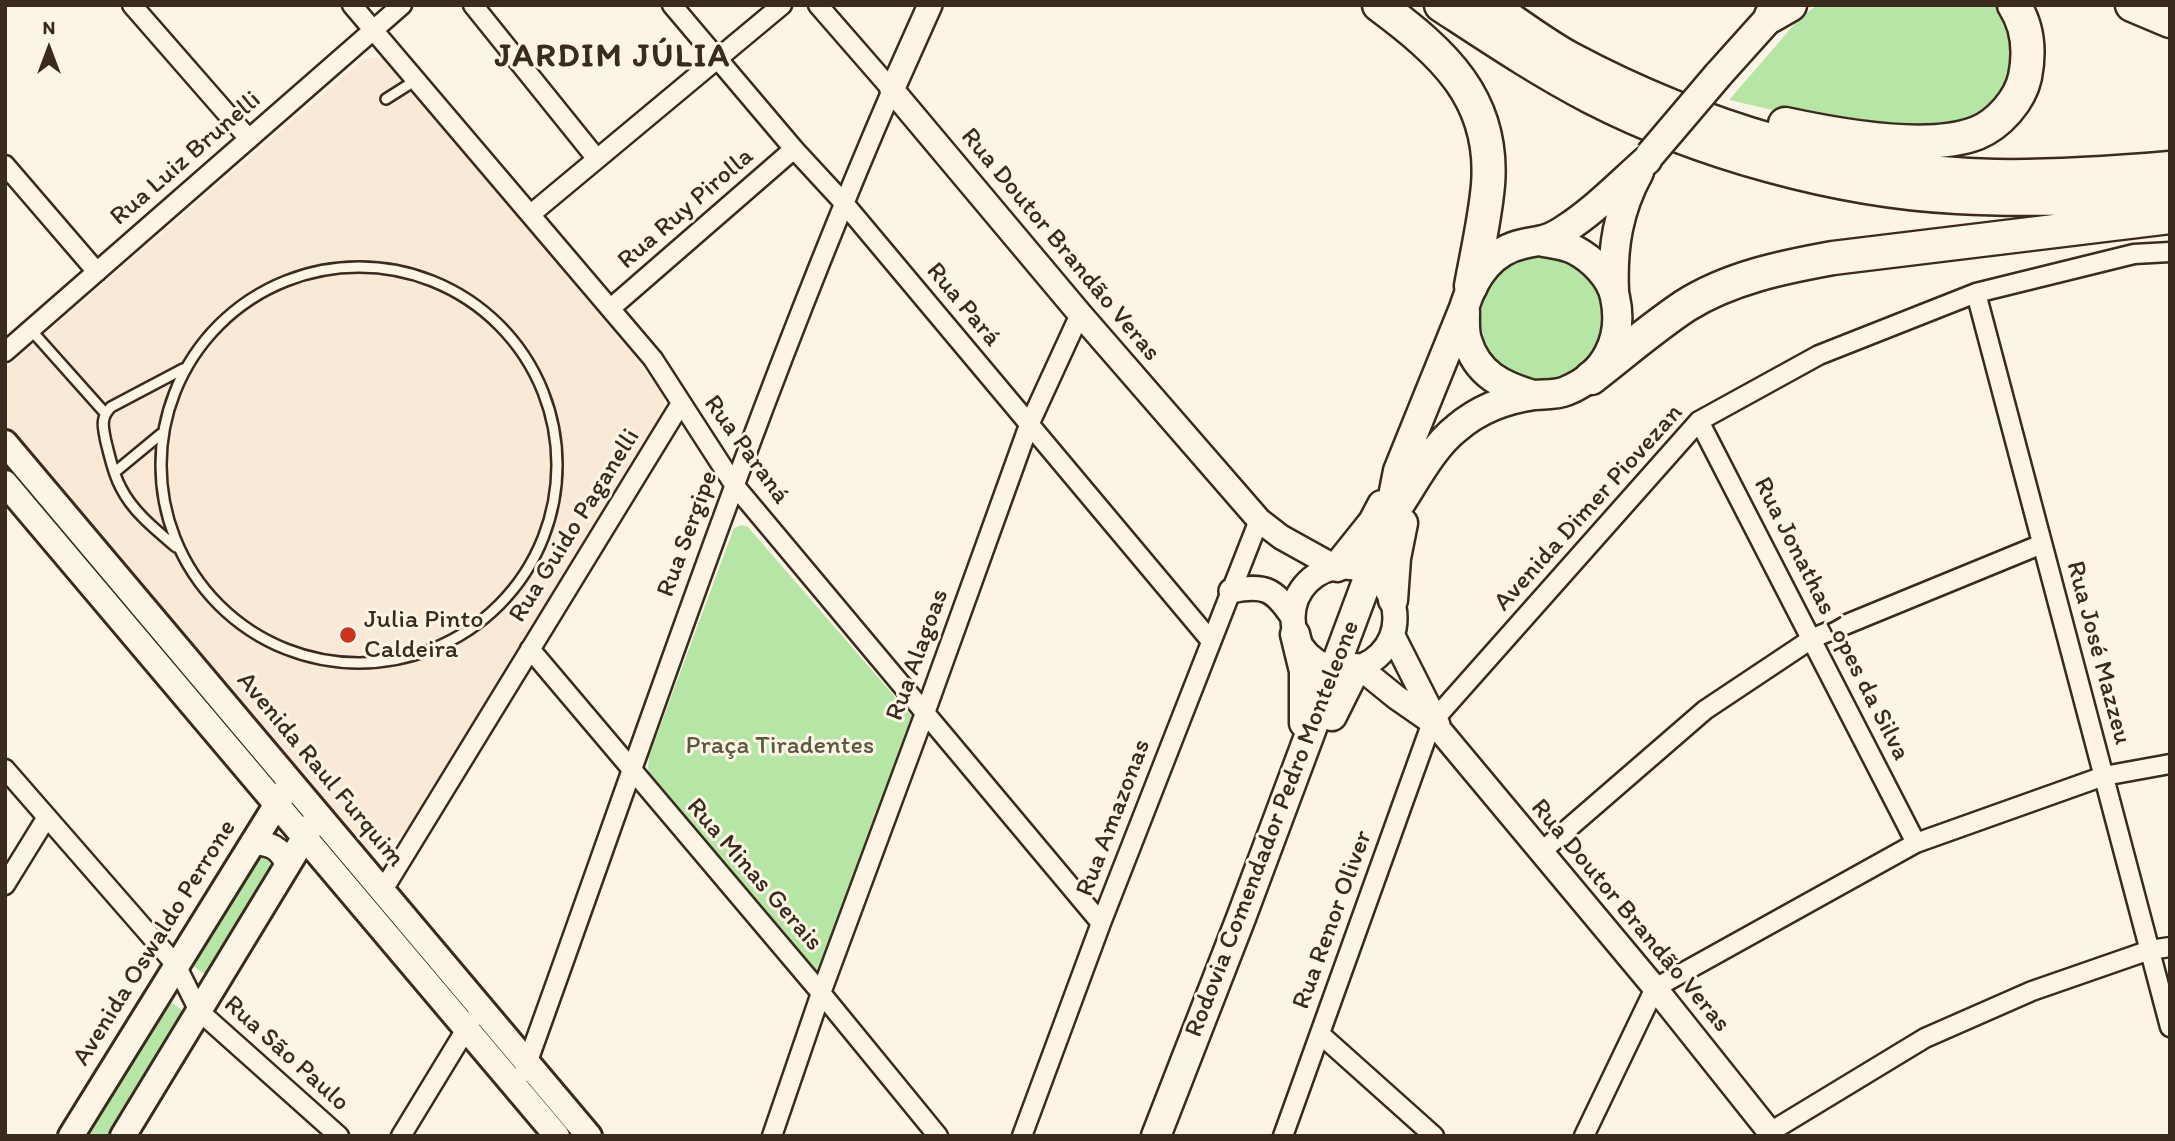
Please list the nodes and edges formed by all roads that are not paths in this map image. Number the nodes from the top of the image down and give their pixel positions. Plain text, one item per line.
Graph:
1 (132, 5) edge
2 (352, 5) edge
3 (402, 5) edge
4 (473, 5) edge
5 (673, 5) edge
6 (782, 5) edge
7 (818, 5) edge
8 (930, 5) edge
9 (1379, 5) edge
10 (1441, 5) edge
11 (1489, 5) edge
12 (2014, 5) edge
13 (2132, 5) edge
14 (1781, 9) edge
15 (2170, 21) edge
16 (374, 30) junction
17 (718, 59) junction
18 (1607, 75) junction
19 (416, 80) junction
20 (892, 90) junction
21 (386, 99) dead end
22 (248, 139) junction
23 (794, 149) junction
24 (1648, 157) junction
25 (597, 159) junction
26 (5, 164) edge
27 (2170, 168) edge
28 (2170, 192) edge
29 (843, 202) junction
30 (531, 214) junction
31 (2170, 217) edge
32 (1544, 242) junction
33 (2170, 252) edge
34 (97, 272) junction
35 (1614, 291) junction
36 (1976, 293) junction
37 (1468, 297) junction
38 (611, 308) junction
39 (1080, 314) junction
40 (31, 330) junction
41 (5, 352) edge
42 (183, 369) junction
43 (1591, 378) junction
44 (1534, 396) junction
45 (680, 405) junction
46 (105, 413) junction
47 (1699, 421) junction
48 (1029, 425) junction
49 (161, 435) junction
50 (5, 443) edge
51 (115, 472) junction
52 (31, 473) junction
53 (1408, 475) junction
54 (8, 486) edge
55 (735, 486) junction
56 (59, 506) junction
57 (1259, 520) junction
58 (39, 523) junction
59 (2042, 544) junction
60 (177, 548) junction
61 (1336, 567) junction
62 (1370, 573) junction
63 (1231, 591) junction
64 (1393, 600) junction
65 (1294, 625) junction
66 (1393, 635) junction
67 (1812, 638) junction
68 (1211, 641) junction
69 (530, 649) junction
70 (1349, 668) junction
71 (925, 713) junction
72 (1437, 725) junction
73 (1298, 760) junction
74 (2170, 764) edge
75 (5, 769) edge
76 (630, 770) junction
77 (2104, 776) junction
78 (291, 781) junction
79 (277, 804) junction
80 (319, 813) junction
81 (47, 817) junction
82 (304, 837) junction
83 (253, 842) junction
84 (1916, 842) junction
85 (1541, 852) junction
86 (1265, 854) junction
87 (287, 865) junction
88 (5, 885) edge
89 (383, 890) junction
90 (1101, 923) junction
91 (2170, 947) edge
92 (2150, 950) junction
93 (176, 965) junction
94 (1655, 988) junction
95 (821, 993) junction
96 (481, 1006) junction
97 (199, 1011) junction
98 (2170, 1027) edge
99 (467, 1029) junction
100 (1320, 1034) junction
101 (528, 1062) junction
102 (518, 1090) junction
103 (1772, 1134) edge
104 (71, 1136) edge
105 (123, 1136) edge
106 (339, 1136) edge
107 (401, 1136) edge
108 (557, 1136) edge
109 (589, 1136) edge
110 (772, 1136) edge
111 (938, 1136) edge
112 (1022, 1136) edge
113 (1156, 1136) edge
114 (1283, 1136) edge
115 (1434, 1136) edge
116 (1584, 1136) edge

1 - 22 street
2 - 16 street, Rua Paraná
3 - 16 street, Rua Luiz Brunelli
4 - 25 street
5 - 17 street, Rua Pará
6 - 17 street
7 - 20 street, Rua Doutor Brandão Veras
8 - 20 street, Rua Sergipe
9 - 37 highway
10 - 28 highway
11 - 18 highway
12 - 18 highway
13 - 15 highway
14 - 24 main road, Rodovia Comendador Pedro Monteleone, bridge
16 - 19 street, Rua Paraná
16 - 22 street, Rua Luiz Brunelli
17 - 23 street, Rua Pará
17 - 25 street
18 - 27 highway
19 - 21 lane
19 - 30 street, Rua Paraná
20 - 29 street, Rua Sergipe
20 - 39 street, Rua Doutor Brandão Veras
22 - 34 street, Rua Luiz Brunelli
23 - 29 street, Rua Pará
23 - 38 street, Rua Ruy Pirolla
24 - 32 main road, Rodovia Comendador Pedro Monteleone
24 - 35 main road
25 - 30 street
26 - 34 street
29 - 48 street, Rua Pará
29 - 55 street, Rua Sergipe
30 - 38 street, Rua Paraná
31 - 43 highway
32 - 35 main road
32 - 37 main road, Rodovia Comendador Pedro Monteleone
33 - 36 street, Avenida Dimer Piovezan
34 - 40 street, Rua Luiz Brunelli
35 - 43 main road
36 - 47 street, Avenida Dimer Piovezan
36 - 59 street, Rua José Mazzeu
37 - 44 main road
37 - 53 main road, Rodovia Comendador Pedro Monteleone
38 - 45 street, Rua Paraná
39 - 48 street, Rua Alagoas
39 - 57 street, Rua Doutor Brandão Veras
40 - 41 street, Rua Luiz Brunelli
40 - 46 lane
42 - 46 lane
42 - 49 lane
42 - 60 lane
43 - 44 main road, Rodovia Comendador Pedro Monteleone
44 - 53 main road, Rodovia Comendador Pedro Monteleone
45 - 55 street, Rua Paraná
45 - 69 street, Rua Guido Paganelli
46 - 51 lane
47 - 67 street, Rua Jonathas Lopes da Silva
47 - 72 street, Avenida Dimer Piovezan
48 - 68 street, Rua Pará
48 - 71 street, Rua Alagoas
49 - 51 lane
49 - 60 lane
50 - 52 main road, Avenida Raul Furquim
51 - 60 lane
52 - 54 main road
52 - 56 main road, Avenida Raul Furquim
53 - 61 main road
53 - 62 main road, Rodovia Comendador Pedro Monteleone
53 - 64 main road
54 - 58 main road, Avenida Raul Furquim
55 - 71 street, Rua Paraná
55 - 76 street, Rua Sergipe
56 - 58 main road
56 - 78 main road, Avenida Raul Furquim
57 - 61 street, Rua Doutor Brandão Veras
57 - 63 street, Rua Amazonas
58 - 79 main road, Avenida Raul Furquim
59 - 67 street
59 - 77 street, Rua José Mazzeu
61 - 62 street, Rua Doutor Brandão Veras
61 - 65 street
62 - 64 street
62 - 70 main road, Rodovia Comendador Pedro Monteleone
63 - 65 street
63 - 68 street, Rua Amazonas
64 - 66 street
65 - 70 street
65 - 73 main road
66 - 70 street
66 - 72 street, Rua Doutor Brandão Veras
67 - 84 street, Rua Jonathas Lopes da Silva
67 - 85 street
68 - 90 street, Rua Amazonas
69 - 76 street, Rua Minas Gerais
69 - 89 street, Rua Guido Paganelli
70 - 72 street
70 - 73 main road, Rodovia Comendador Pedro Monteleone
70 - 86 main road
71 - 90 street, Rua Paraná
71 - 95 street, Rua Alagoas
72 - 85 street, Rua Doutor Brandão Veras
72 - 100 street, Rua Renor Oliver
73 - 86 main road, Rodovia Comendador Pedro Monteleone
74 - 77 street
75 - 81 street
76 - 95 street, Rua Minas Gerais
76 - 101 street, Rua Sergipe
77 - 84 street
77 - 92 street, Rua José Mazzeu
78 - 79 main road, Avenida Oswaldo Perrone
78 - 80 main road, Avenida Raul Furquim
79 - 82 main road, Avenida Raul Furquim
79 - 83 main road, Avenida Oswaldo Perrone
80 - 82 main road
80 - 89 main road, Avenida Raul Furquim
81 - 88 street
81 - 93 street
82 - 87 main road
82 - 99 main road, Avenida Raul Furquim
83 - 87 street
83 - 93 main road, Avenida Oswaldo Perrone
84 - 94 street
85 - 94 street, Rua Doutor Brandão Veras
86 - 113 main road, Rodovia Comendador Pedro Monteleone
87 - 97 main road
89 - 96 main road, Avenida Raul Furquim
90 - 112 street, Rua Amazonas
91 - 92 street
92 - 98 street, Rua José Mazzeu
92 - 103 street
93 - 97 street
93 - 104 main road, Avenida Oswaldo Perrone
94 - 103 street, Rua Doutor Brandão Veras
94 - 116 street
95 - 110 street, Rua Alagoas
95 - 111 street, Rua Minas Gerais
96 - 99 street
96 - 101 main road, Avenida Raul Furquim
97 - 105 main road
97 - 106 street, Rua São Paulo
99 - 102 main road, Avenida Raul Furquim
99 - 107 street
100 - 114 street, Rua Renor Oliver
100 - 115 street
101 - 102 street, Rua Sergipe
101 - 109 main road, Avenida Raul Furquim
102 - 108 main road, Avenida Raul Furquim

